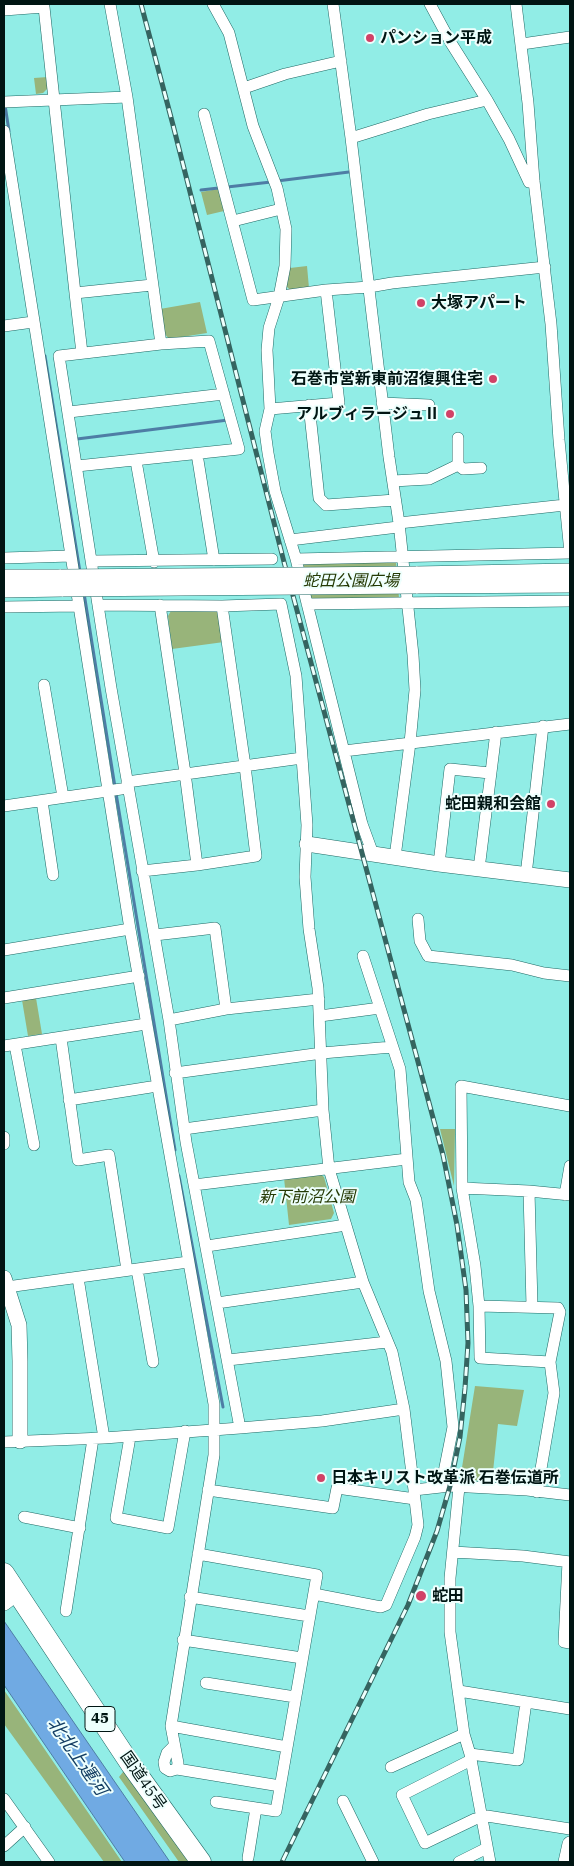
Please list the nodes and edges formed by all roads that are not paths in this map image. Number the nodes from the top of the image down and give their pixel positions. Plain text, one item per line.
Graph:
1 (110, 4) edge
2 (213, 4) edge
3 (333, 4) edge
4 (430, 4) edge
5 (516, 4) edge
6 (4, 10) edge
7 (570, 37) edge
8 (522, 44) junction
9 (340, 61) junction
10 (244, 88) junction
11 (127, 97) junction
12 (54, 100) junction
13 (487, 100) junction
14 (7, 102) edge
15 (204, 114) dead end
16 (4, 131) edge
17 (351, 138) junction
18 (7, 181) edge
19 (534, 181) junction
20 (281, 208) junction
21 (233, 221) junction
22 (545, 267) junction
23 (152, 285) junction
24 (369, 287) junction
25 (326, 290) junction
26 (75, 293) junction
27 (279, 297) junction
28 (33, 322) junction
29 (4, 326) edge
30 (161, 344) junction
31 (82, 353) junction
32 (60, 384) junction
33 (44, 387) junction
34 (224, 394) junction
35 (382, 403) junction
36 (309, 405) junction
37 (429, 405) dead end
38 (270, 409) junction
39 (69, 412) junction
40 (458, 438) dead end
41 (197, 454) junction
42 (136, 461) junction
43 (458, 465) junction
44 (77, 466) junction
45 (481, 468) dead end
46 (393, 481) junction
47 (395, 500) junction
48 (565, 505) junction
49 (398, 525) junction
50 (290, 540) junction
51 (570, 553) edge
52 (71, 556) junction
53 (402, 557) junction
54 (4, 558) edge
55 (272, 559) dead end
56 (296, 559) junction
57 (214, 560) junction
58 (92, 561) junction
59 (154, 562) junction
60 (570, 571) edge
61 (4, 578) edge
62 (416, 580) junction
63 (62, 583) junction
64 (570, 585) edge
65 (4, 590) edge
66 (407, 602) junction
67 (570, 602) edge
68 (306, 604) junction
69 (98, 605) junction
70 (160, 605) junction
71 (78, 606) junction
72 (222, 606) junction
73 (4, 607) edge
74 (44, 685) dead end
75 (570, 724) edge
76 (543, 726) junction
77 (496, 732) junction
78 (410, 743) junction
79 (344, 751) junction
80 (302, 758) junction
81 (245, 766) junction
82 (186, 773) junction
83 (490, 773) junction
84 (120, 788) junction
85 (63, 797) junction
86 (42, 800) junction
87 (4, 806) edge
88 (307, 844) junction
89 (373, 854) junction
90 (395, 857) junction
91 (439, 864) junction
92 (197, 865) junction
93 (479, 869) junction
94 (142, 871) junction
95 (526, 874) junction
96 (53, 875) dead end
97 (570, 880) edge
98 (418, 919) dead end
99 (130, 929) junction
100 (155, 935) junction
101 (4, 950) edge
102 (363, 956) dead end
103 (139, 976) junction
104 (570, 976) edge
105 (4, 998) edge
106 (319, 999) junction
107 (380, 1008) junction
108 (226, 1009) junction
109 (320, 1016) junction
110 (168, 1020) junction
111 (146, 1024) junction
112 (61, 1038) junction
113 (9, 1046) edge
114 (392, 1047) junction
115 (322, 1054) junction
116 (175, 1073) junction
117 (157, 1086) junction
118 (68, 1100) junction
119 (570, 1106) edge
120 (323, 1110) junction
121 (184, 1129) junction
122 (4, 1137) edge
123 (4, 1144) edge
124 (34, 1145) dead end
125 (407, 1159) junction
126 (570, 1166) edge
127 (329, 1168) junction
128 (194, 1185) junction
129 (462, 1188) junction
130 (529, 1191) junction
131 (568, 1195) edge
132 (346, 1225) junction
133 (207, 1246) junction
134 (188, 1262) junction
135 (132, 1270) junction
136 (78, 1278) junction
137 (363, 1282) junction
138 (6, 1283) edge
139 (217, 1303) junction
140 (479, 1306) junction
141 (532, 1306) junction
142 (387, 1342) junction
143 (228, 1360) junction
144 (153, 1362) dead end
145 (550, 1362) junction
146 (404, 1409) junction
147 (240, 1428) junction
148 (214, 1430) junction
149 (185, 1431) junction
150 (130, 1437) junction
151 (99, 1438) junction
152 (20, 1441) junction
153 (4, 1442) edge
154 (441, 1487) junction
155 (460, 1487) junction
156 (208, 1490) junction
157 (537, 1492) junction
158 (415, 1494) junction
159 (570, 1495) edge
160 (24, 1518) dead end
161 (80, 1528) junction
162 (453, 1552) junction
163 (198, 1554) junction
164 (569, 1562) edge
165 (4, 1573) edge
166 (314, 1594) junction
167 (190, 1597) junction
168 (11, 1598) edge
169 (66, 1611) dead end
170 (309, 1616) junction
171 (183, 1640) junction
172 (570, 1643) edge
173 (302, 1658) junction
174 (206, 1682) dead end
175 (459, 1691) junction
176 (295, 1697) junction
177 (526, 1702) junction
178 (570, 1709) edge
179 (171, 1726) junction
180 (464, 1734) junction
181 (287, 1747) junction
182 (471, 1757) junction
183 (391, 1767) dead end
184 (280, 1786) junction
185 (4, 1799) edge
186 (343, 1801) dead end
187 (216, 1802) dead end
188 (256, 1808) junction
189 (480, 1816) junction
190 (25, 1827) junction
191 (570, 1829) edge
192 (570, 1844) edge
193 (4, 1846) edge
194 (487, 1848) junction
195 (248, 1858) dead end
196 (48, 1862) edge
197 (201, 1862) edge
198 (373, 1862) edge
199 (459, 1862) edge
200 (490, 1862) edge
201 (566, 1862) edge

1 - 11 street
2 - 10 street
3 - 9 street
4 - 13 street
5 - 8 street
6 - 12 street
7 - 8 street
8 - 19 street
9 - 10 street
9 - 17 street
10 - 20 street
11 - 12 street
11 - 23 street
12 - 14 street
12 - 26 street
13 - 17 street
13 - 19 street
15 - 21 street
16 - 18 street
17 - 24 street
18 - 28 street
19 - 22 street
20 - 21 street
20 - 27 street
21 - 27 street
22 - 24 street
22 - 48 street
23 - 26 street
23 - 30 street
24 - 25 street
24 - 35 street
25 - 27 street
25 - 36 street
26 - 31 street
27 - 38 street
28 - 29 street
28 - 33 street
30 - 31 street
30 - 34 street
31 - 32 street
32 - 33 street
32 - 39 street
33 - 52 street
34 - 39 street
34 - 41 street
35 - 37 street
35 - 46 street
36 - 38 street
36 - 47 street
38 - 50 street
39 - 44 street
40 - 43 street
41 - 42 street
41 - 57 street
42 - 44 street
42 - 59 street
43 - 45 street
43 - 46 street
44 - 58 street
46 - 47 street
47 - 49 street
48 - 49 street
48 - 51 street
49 - 50 street
49 - 53 street
50 - 56 street
51 - 53 street
52 - 54 street
52 - 71 street
53 - 56 street
53 - 66 street
55 - 57 street
56 - 68 street
57 - 59 street
58 - 59 street
58 - 69 street
60 - 62 street
61 - 63 street
62 - 63 street, bridge
62 - 64 street
63 - 65 street
66 - 67 street
66 - 68 street
66 - 78 street
68 - 79 street
69 - 70 street
69 - 84 street
70 - 72 street
70 - 82 street
71 - 73 street
71 - 84 street
72 - 80 street
72 - 81 street
74 - 85 street
75 - 76 street
76 - 77 street
76 - 95 street
77 - 78 street
77 - 83 street
78 - 79 street
78 - 90 street
79 - 89 street
80 - 81 street
80 - 88 street
81 - 82 street
81 - 92 street
82 - 84 street
82 - 92 street
83 - 91 street
83 - 93 street
84 - 85 street
84 - 94 street
84 - 99 street
85 - 86 street
86 - 87 street
86 - 96 street
88 - 89 street
88 - 106 street
89 - 90 street
90 - 91 street
91 - 93 street
92 - 94 street
93 - 95 street
94 - 100 street
95 - 97 street
98 - 104 street
99 - 101 street
99 - 103 street
100 - 108 street
100 - 110 street
102 - 107 street
103 - 105 street
103 - 111 street
106 - 108 street
106 - 109 street
107 - 109 street
107 - 114 street
108 - 110 street
109 - 115 street
110 - 116 street
111 - 112 street
111 - 117 street
112 - 113 street
112 - 118 street
113 - 124 street
114 - 115 street
114 - 125 street
115 - 116 street
115 - 120 street
116 - 121 street
117 - 118 street
117 - 134 street
118 - 135 street
119 - 129 street
120 - 121 street
120 - 127 street
121 - 128 street
122 - 123 street
125 - 127 street
125 - 154 street
126 - 131 street
127 - 128 street
127 - 132 street
128 - 133 street
129 - 130 street
129 - 140 street
130 - 131 street
130 - 141 street
132 - 133 street
132 - 137 street
133 - 139 street
134 - 135 street
134 - 148 street
135 - 136 street
135 - 144 street
136 - 138 street
136 - 151 street
137 - 139 street
137 - 142 street
138 - 152 street
139 - 143 street
140 - 141 street
140 - 145 street
141 - 145 street
142 - 143 street
142 - 146 street
143 - 147 street
145 - 157 street
146 - 147 street
146 - 158 street
147 - 148 street
148 - 149 street
148 - 156 street
149 - 150 street
149 - 150 street
150 - 151 street
151 - 152 street
151 - 161 street
152 - 153 street
154 - 155 street
154 - 158 street
155 - 157 street
155 - 162 street
156 - 158 street
156 - 163 street
157 - 159 street
158 - 166 street
160 - 161 street
161 - 169 street
162 - 164 street
162 - 175 street
163 - 166 street
163 - 167 street
164 - 172 street
165 - 168 highway, 国道45号 / 45
166 - 170 street
167 - 170 street
167 - 171 street
168 - 197 highway, 国道45号 / 45
170 - 173 street
171 - 173 street
171 - 179 street
173 - 176 street
174 - 176 street
175 - 177 street
175 - 180 street
176 - 181 street
177 - 178 street
177 - 182 street
179 - 181 street
179 - 184 street
180 - 182 street
180 - 183 street
181 - 184 street
182 - 189 street
182 - 189 street
184 - 188 street
185 - 190 street
186 - 198 street
187 - 188 street
188 - 195 street
189 - 191 street
189 - 194 street
190 - 193 street
190 - 196 street
192 - 201 street
194 - 199 street
194 - 200 street

